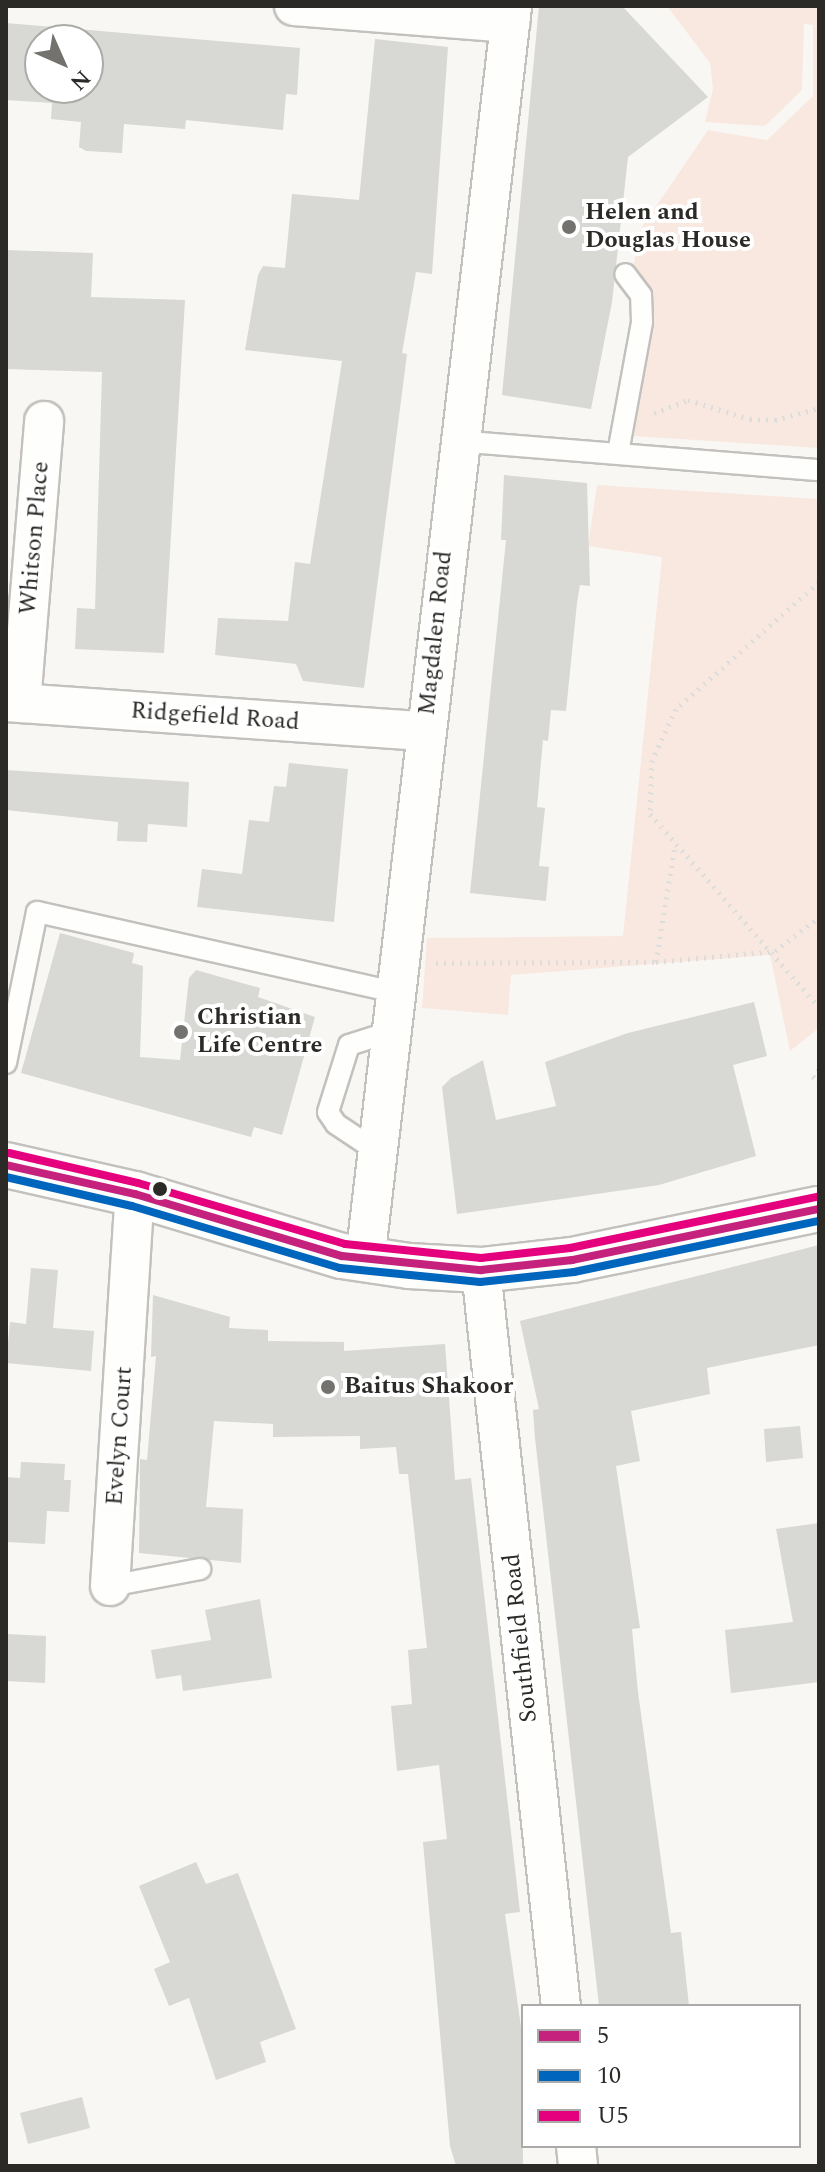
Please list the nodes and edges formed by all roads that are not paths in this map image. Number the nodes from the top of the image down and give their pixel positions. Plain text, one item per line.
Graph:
1 (294, 6) edge
2 (511, 15) edge
3 (625, 274) dead end
4 (44, 421) dead end
5 (457, 441) junction
6 (618, 453) junction
7 (819, 470) edge
8 (14, 703) edge
9 (425, 731) junction
10 (399, 976) junction
11 (393, 1031) junction
12 (6, 1063) edge
13 (381, 1154) junction
14 (6, 1165) edge
15 (135, 1194) junction
16 (819, 1209) edge
17 (365, 1260) junction
18 (481, 1270) junction
19 (200, 1569) dead end
20 (110, 1586) joint
21 (561, 2004) edge

1 - 2 street
2 - 5 street, Magdalen Road
3 - 6 lane
4 - 8 street, Whitson Place
5 - 6 lane
5 - 9 street, Magdalen Road
6 - 7 lane
8 - 9 street, Ridgefield Road
9 - 10 street, Magdalen Road
10 - 11 street, Magdalen Road
10 - 12 lane
11 - 13 street, Magdalen Road
11 - 13 lane
13 - 17 street, Magdalen Road
14 - 15 main road
15 - 17 main road
15 - 20 street, Evelyn Court
16 - 18 main road
17 - 18 main road
18 - 21 street, Southfield Road
19 - 20 lane, Evelyn Court

